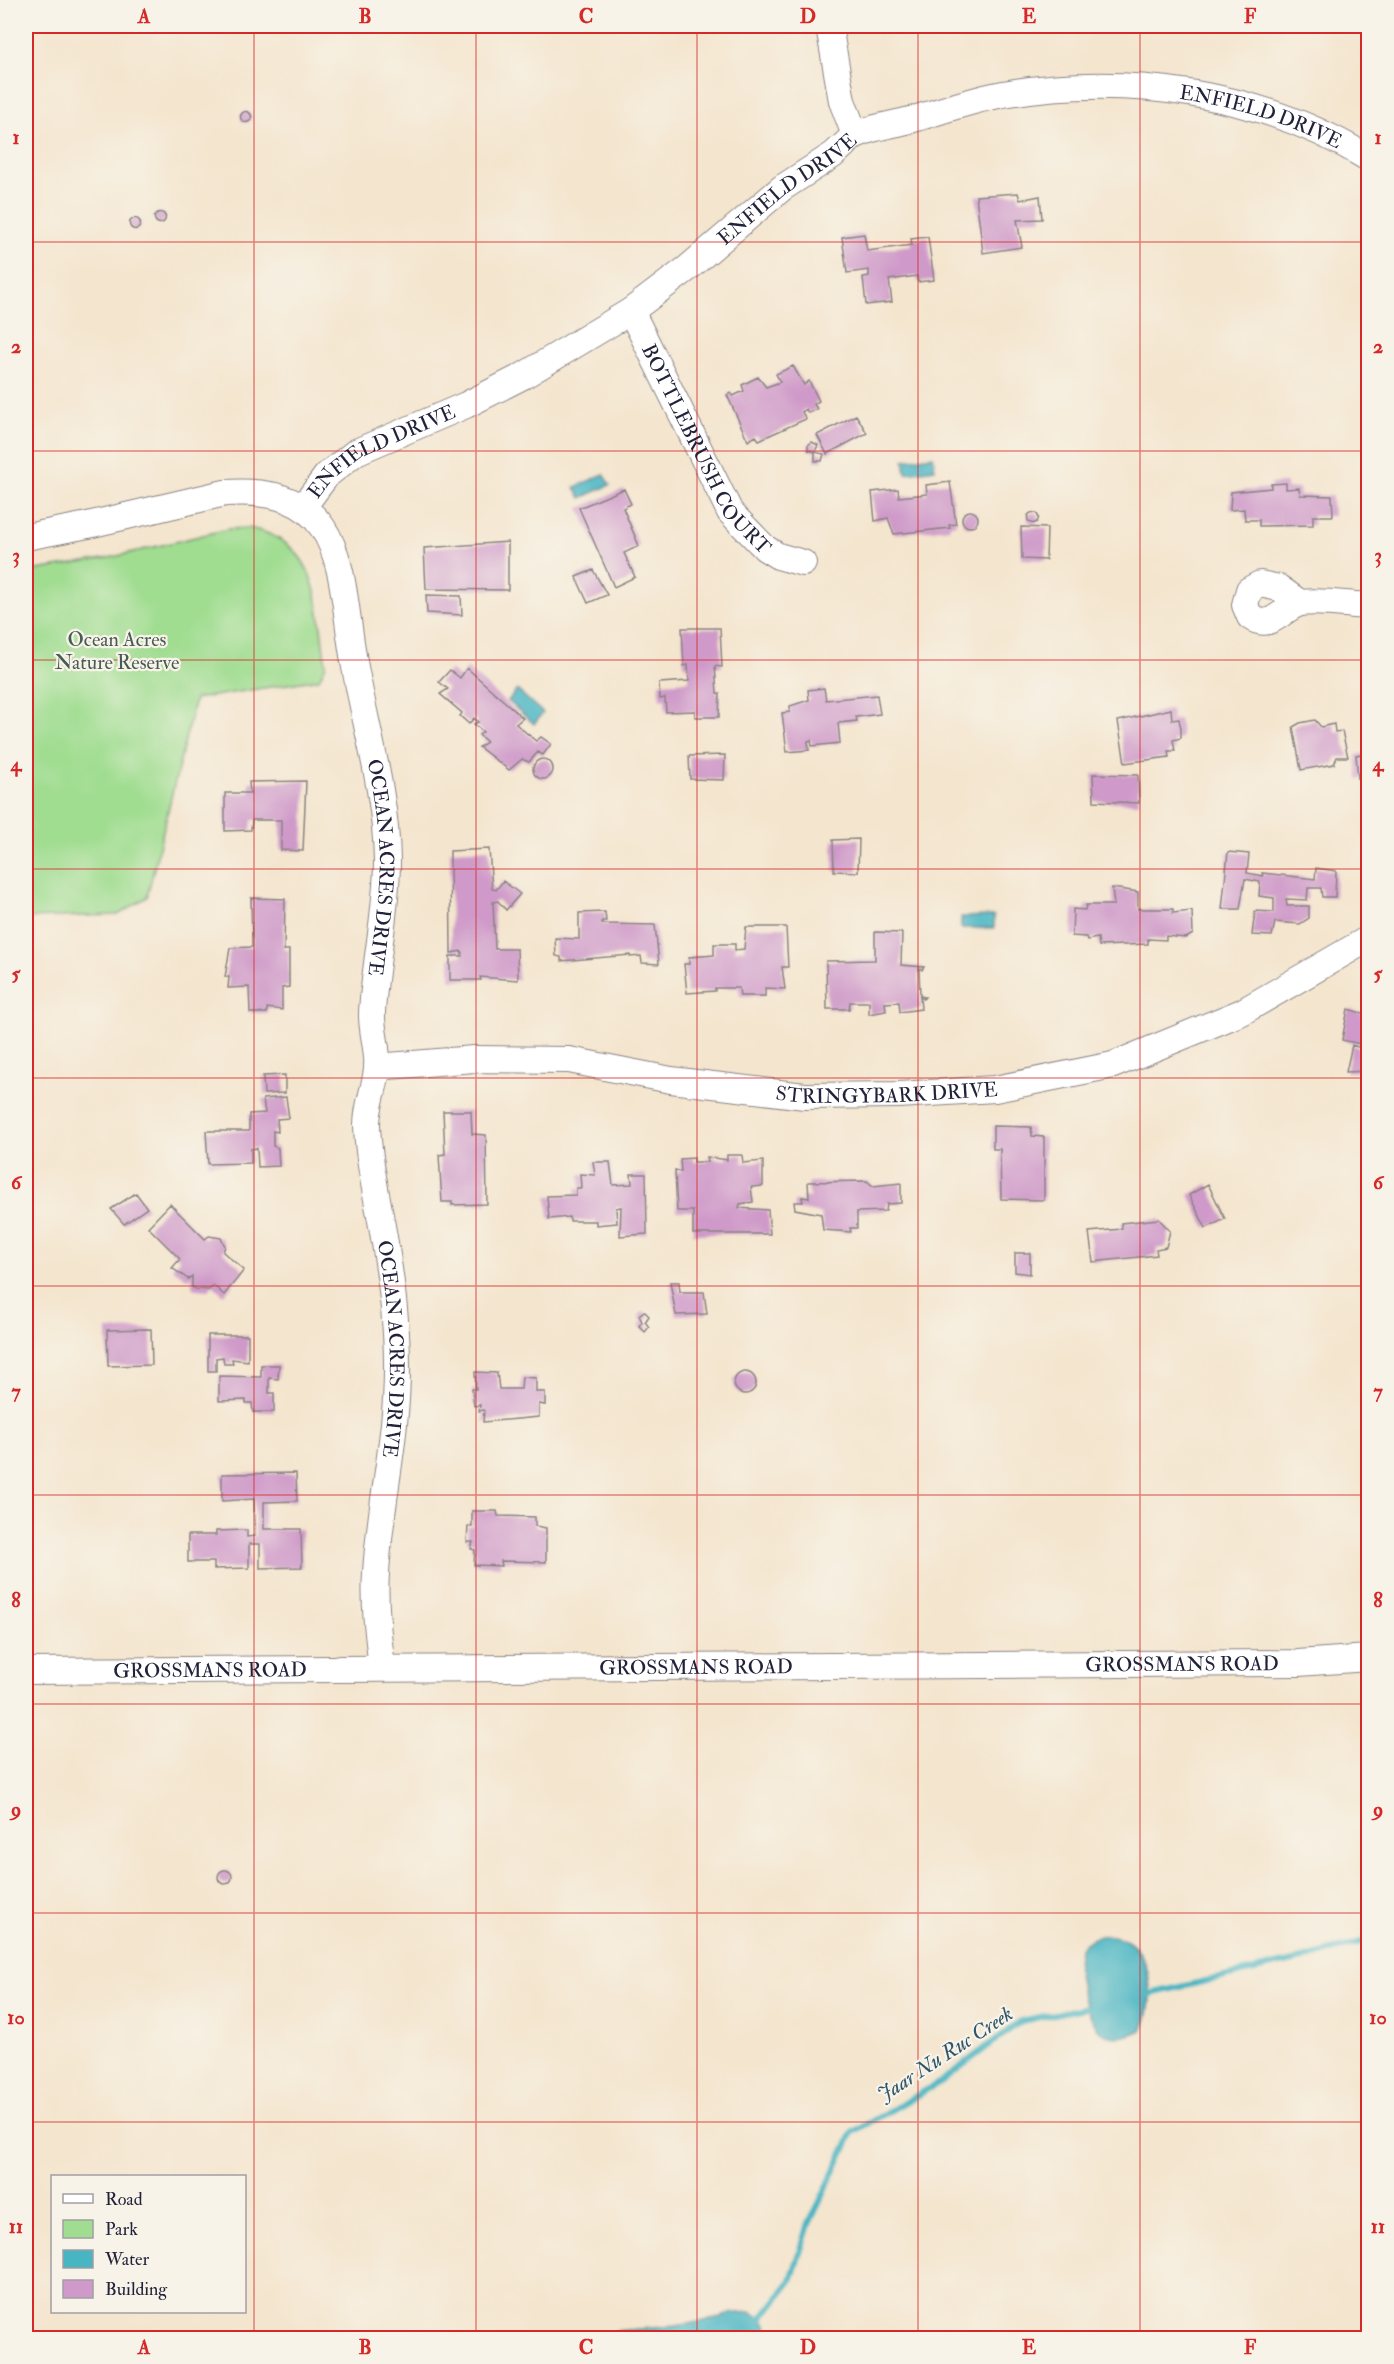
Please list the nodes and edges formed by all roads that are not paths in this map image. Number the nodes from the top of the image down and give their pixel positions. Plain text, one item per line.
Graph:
1 (829, 26) edge
2 (855, 135) junction
3 (1368, 159) edge
4 (631, 311) junction
5 (303, 507) junction
6 (26, 537) edge
7 (802, 563) dead end
8 (1300, 603) dead end
9 (1368, 606) edge
10 (1368, 939) edge
11 (377, 1067) junction
12 (1368, 1658) edge
13 (382, 1667) junction
14 (26, 1671) edge

1 - 2 street
2 - 3 street, ENFIELD DRIVE
2 - 4 street, ENFIELD DRIVE
4 - 5 street, ENFIELD DRIVE
4 - 7 street, BOTTLEBRUSH COURT
5 - 6 street, OCEAN ACRES DRIVE
5 - 11 street, OCEAN ACRES DRIVE
8 - 9 street
10 - 11 street, STRINGYBARK DRIVE
11 - 13 street, OCEAN ACRES DRIVE
12 - 13 street, GROSSMANS ROAD
13 - 14 street, GROSSMANS ROAD

